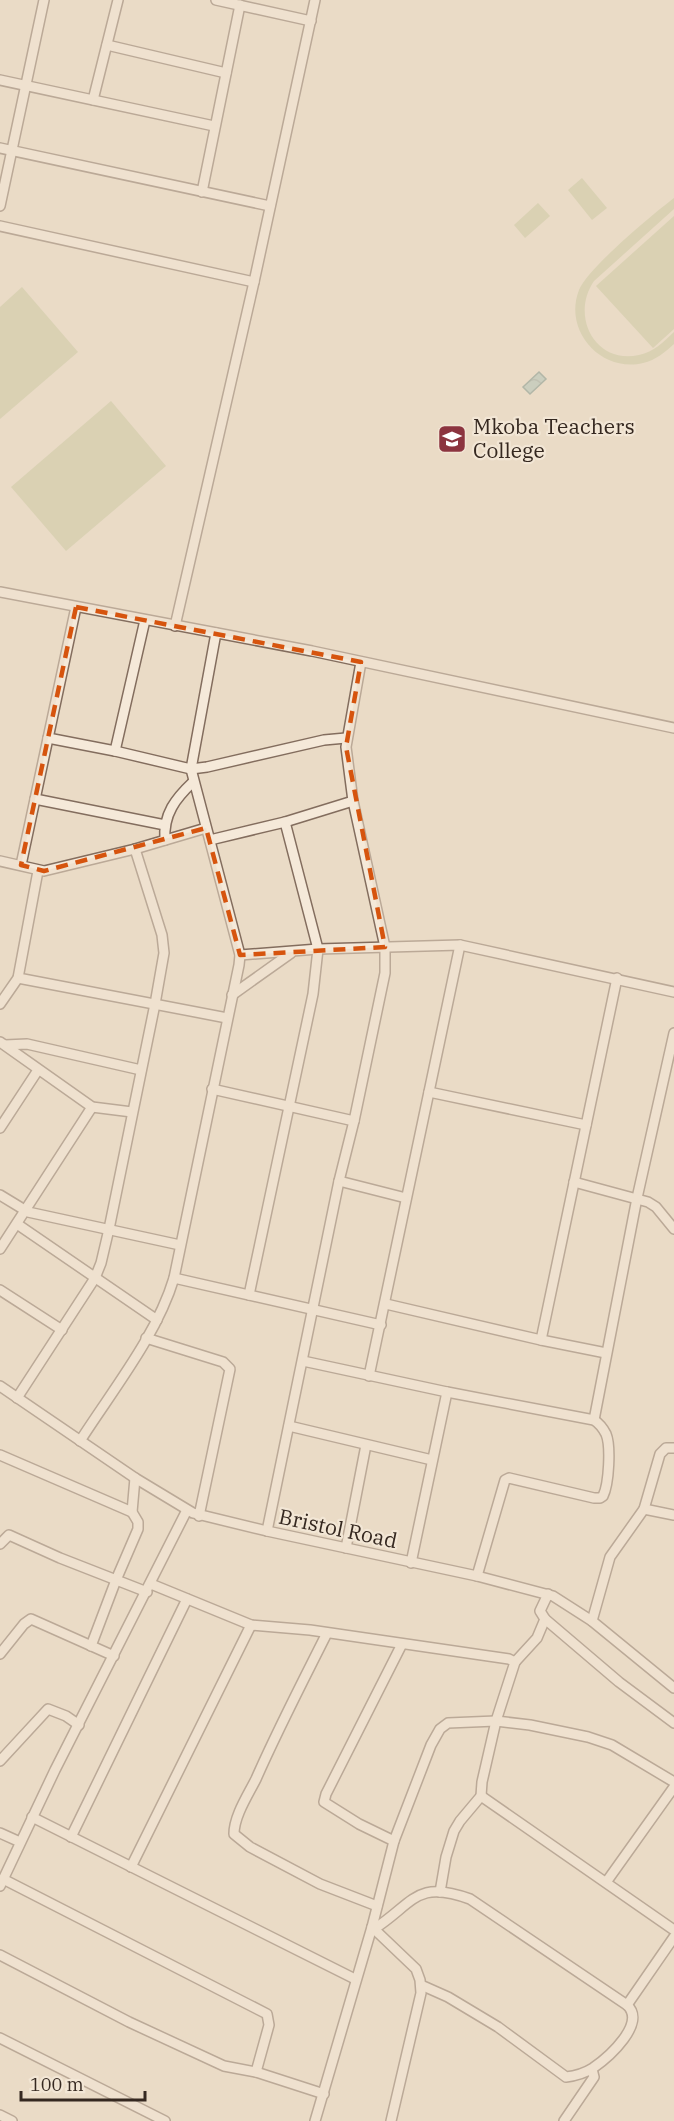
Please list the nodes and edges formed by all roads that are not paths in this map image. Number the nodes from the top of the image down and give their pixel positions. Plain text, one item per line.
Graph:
1 (44, 0) edge
2 (118, 0) edge
3 (216, 0) edge
4 (315, 0) edge
5 (240, 5) junction
6 (311, 21) junction
7 (107, 45) junction
8 (226, 73) junction
9 (0, 80) edge
10 (25, 87) junction
11 (93, 100) junction
12 (214, 126) junction
13 (0, 148) edge
14 (13, 151) junction
15 (202, 192) junction
16 (0, 206) edge
17 (270, 206) junction
18 (0, 226) edge
19 (254, 282) junction
20 (0, 592) edge
21 (76, 607) junction
22 (145, 620) junction
23 (175, 626) junction
24 (216, 633) junction
25 (361, 662) junction
26 (674, 728) edge
27 (48, 738) junction
28 (346, 738) junction
29 (115, 751) junction
30 (191, 769) junction
31 (193, 782) junction
32 (35, 799) junction
33 (353, 801) junction
34 (285, 822) junction
35 (165, 825) junction
36 (206, 828) junction
37 (165, 840) junction
38 (210, 840) junction
39 (135, 849) junction
40 (0, 861) edge
41 (21, 866) junction
42 (38, 871) junction
43 (460, 945) junction
44 (385, 947) junction
45 (318, 949) junction
46 (292, 951) junction
47 (240, 956) junction
48 (18, 978) junction
49 (617, 978) junction
50 (674, 992) edge
51 (232, 995) junction
52 (0, 1004) edge
53 (155, 1004) junction
54 (227, 1018) junction
55 (674, 1033) edge
56 (2, 1043) edge
57 (38, 1070) junction
58 (141, 1070) junction
59 (212, 1089) junction
60 (429, 1092) junction
61 (92, 1107) junction
62 (289, 1107) junction
63 (132, 1112) junction
64 (354, 1121) junction
65 (586, 1125) junction
66 (0, 1128) edge
67 (339, 1181) junction
68 (574, 1182) junction
69 (0, 1195) edge
70 (406, 1198) junction
71 (637, 1198) junction
72 (25, 1211) junction
73 (17, 1224) junction
74 (674, 1228) edge
75 (109, 1229) junction
76 (180, 1245) junction
77 (0, 1250) edge
78 (95, 1278) junction
79 (174, 1278) junction
80 (0, 1290) edge
81 (249, 1294) junction
82 (386, 1304) junction
83 (313, 1310) junction
84 (157, 1320) junction
85 (381, 1325) junction
86 (62, 1329) junction
87 (146, 1338) junction
88 (541, 1340) junction
89 (606, 1353) junction
90 (303, 1361) junction
91 (369, 1376) junction
92 (0, 1386) edge
93 (447, 1392) junction
94 (17, 1398) junction
95 (594, 1420) junction
96 (289, 1426) junction
97 (80, 1441) junction
98 (366, 1445) junction
99 (674, 1449) edge
100 (0, 1455) edge
101 (432, 1460) junction
102 (135, 1478) junction
103 (644, 1509) junction
104 (187, 1510) junction
105 (132, 1512) junction
106 (674, 1515) edge
107 (199, 1516) junction
108 (267, 1531) junction
109 (0, 1544) edge
110 (345, 1548) junction
111 (411, 1563) junction
112 (477, 1576) junction
113 (116, 1580) junction
114 (149, 1588) junction
115 (548, 1594) junction
116 (187, 1599) junction
117 (544, 1619) junction
118 (592, 1621) junction
119 (251, 1625) junction
120 (327, 1633) junction
121 (402, 1644) junction
122 (91, 1646) junction
123 (0, 1654) edge
124 (114, 1656) junction
125 (515, 1662) junction
126 (674, 1688) edge
127 (496, 1721) junction
128 (674, 1723) edge
129 (79, 1725) junction
130 (0, 1761) edge
131 (674, 1782) edge
132 (674, 1787) edge
133 (481, 1796) junction
134 (32, 1817) junction
135 (0, 1833) edge
136 (71, 1837) junction
137 (394, 1841) junction
138 (20, 1842) junction
139 (131, 1867) junction
140 (607, 1881) junction
141 (2, 1883) edge
142 (440, 1892) junction
143 (377, 1906) junction
144 (373, 1928) junction
145 (674, 1930) edge
146 (674, 1937) edge
147 (0, 1955) edge
148 (355, 1979) junction
149 (421, 1985) junction
150 (627, 2004) junction
151 (0, 2038) edge
152 (592, 2069) junction
153 (256, 2072) junction
154 (324, 2094) junction
155 (0, 2115) edge
156 (12, 2121) edge
157 (165, 2121) edge
158 (315, 2121) edge
159 (391, 2121) edge
160 (564, 2121) edge

1 - 10 street
2 - 7 street
3 - 5 street
4 - 6 street
5 - 6 street
5 - 8 street
6 - 17 street
7 - 8 street
7 - 11 street
8 - 12 street
9 - 10 street
10 - 11 street
10 - 14 street
11 - 12 street
12 - 15 street
13 - 14 street
14 - 15 street
14 - 16 street
15 - 17 street
17 - 19 street
18 - 19 street
19 - 23 street
20 - 21 street
21 - 22 street
21 - 27 street
22 - 23 street
22 - 29 street
23 - 24 street
24 - 25 street
24 - 30 street
25 - 26 street
25 - 28 street
27 - 29 street
27 - 32 street
28 - 30 street
28 - 33 street
29 - 30 street
30 - 31 street
31 - 35 street
31 - 36 street
32 - 35 street
32 - 41 street
33 - 34 street
33 - 44 street
34 - 38 street
34 - 45 street
35 - 37 street
36 - 37 street
36 - 38 street
37 - 39 street
38 - 47 street
39 - 42 street
39 - 53 street
40 - 41 street
41 - 42 street
42 - 48 street
43 - 44 street
43 - 49 street
43 - 60 street
44 - 45 street
44 - 64 street
45 - 46 street
45 - 62 street
46 - 47 street
46 - 51 street
47 - 51 street
48 - 52 street
48 - 53 street
49 - 50 street
49 - 65 street
51 - 54 street
53 - 54 street
53 - 58 street
54 - 59 street
55 - 71 street
56 - 57 street
56 - 58 street
57 - 61 street
57 - 66 street
58 - 63 street
59 - 62 street
59 - 76 street
60 - 65 street
60 - 70 street
61 - 63 street
61 - 72 street
62 - 64 street
62 - 81 street
63 - 75 street
64 - 67 street
65 - 68 street
67 - 70 street
67 - 83 street
68 - 71 street
68 - 88 street
69 - 72 street
70 - 82 street
71 - 74 street
71 - 89 street
72 - 73 street
72 - 75 street
73 - 77 street
73 - 78 street
75 - 76 street
75 - 78 street
76 - 79 street
78 - 84 street
78 - 86 street
79 - 81 street
79 - 84 street
80 - 86 street
81 - 83 street
82 - 85 street
82 - 88 street
83 - 85 street
83 - 90 street
84 - 87 street
85 - 91 street
86 - 94 street
87 - 97 street
87 - 107 street
88 - 89 street
89 - 95 street
90 - 91 street
90 - 96 street
91 - 93 street
92 - 94 street, Bristol Road
93 - 95 street
93 - 101 street
94 - 97 street, Bristol Road
95 - 112 street
96 - 98 street
96 - 108 street
97 - 102 street, Bristol Road
98 - 101 street
98 - 110 street
99 - 103 street
100 - 105 street
101 - 111 street
102 - 104 street, Bristol Road
102 - 105 street
103 - 106 street
103 - 118 street
104 - 107 street, Bristol Road
104 - 114 street
105 - 113 street
107 - 108 street, Bristol Road
108 - 110 street, Bristol Road
109 - 113 street
110 - 111 street, Bristol Road
111 - 112 street, Bristol Road
112 - 115 street, Bristol Road
113 - 114 street
113 - 122 street
114 - 116 street
114 - 124 street
115 - 117 street
115 - 118 street, Bristol Road
116 - 119 street
116 - 136 street
117 - 125 street
117 - 128 street
118 - 126 street, Bristol Road
119 - 120 street
119 - 139 street
120 - 121 street
120 - 143 street
121 - 125 street
121 - 137 street
122 - 123 street
122 - 124 street
124 - 129 street
125 - 127 street
127 - 131 street
127 - 133 street
127 - 137 street
129 - 130 street
129 - 134 street
132 - 140 street
133 - 140 street
133 - 142 street
134 - 136 street
134 - 138 street
135 - 138 street
136 - 139 street
137 - 143 street
138 - 141 street
139 - 148 street
140 - 145 street
141 - 153 street
142 - 144 street
142 - 150 street
143 - 144 street
144 - 148 street
144 - 149 street
146 - 150 street
147 - 153 street
148 - 154 street
149 - 152 street
149 - 159 street
150 - 152 street
151 - 157 street
152 - 160 street
153 - 154 street
154 - 158 street
155 - 156 street

